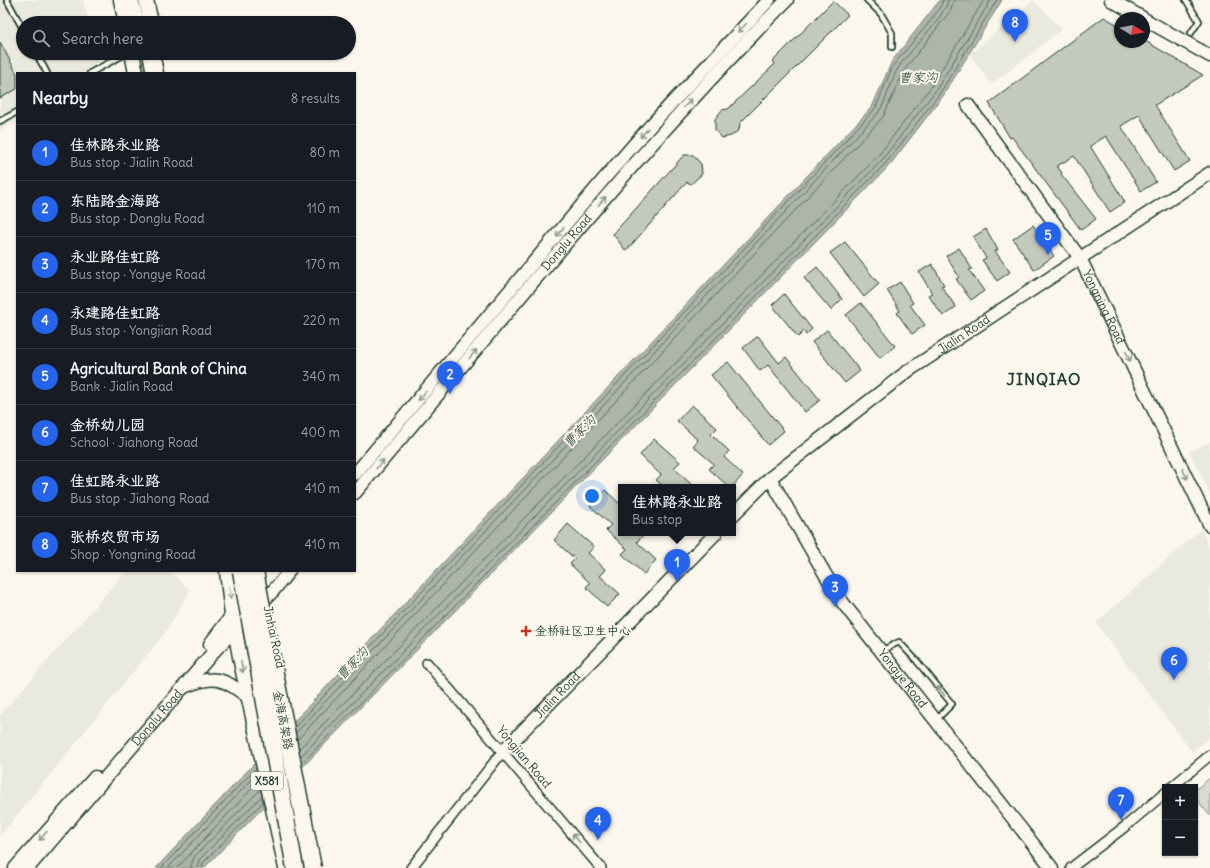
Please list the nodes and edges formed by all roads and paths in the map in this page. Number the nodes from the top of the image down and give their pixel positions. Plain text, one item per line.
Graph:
1 (7, 0) edge
2 (121, 0) edge
3 (130, 0) edge
4 (139, 0) edge
5 (146, 0) edge
6 (770, 0) edge
7 (787, 0) edge
8 (867, 0) edge
9 (1111, 0) edge
10 (1186, 0) edge
11 (1132, 12) edge
12 (16, 16) edge
13 (124, 16) edge
14 (134, 16) edge
15 (143, 16) edge
16 (149, 16) edge
17 (1150, 22) edge
18 (1191, 33) dead end
19 (892, 47) dead end
20 (1210, 56) edge
21 (40, 60) edge
22 (113, 60) edge
23 (133, 60) edge
24 (143, 60) edge
25 (152, 60) edge
26 (159, 60) edge
27 (46, 72) edge
28 (92, 72) edge
29 (136, 72) edge
30 (146, 72) edge
31 (155, 72) edge
32 (161, 72) edge
33 (968, 105) dead end
34 (16, 113) edge
35 (0, 122) edge
36 (1210, 173) edge
37 (1080, 258) junction
38 (356, 473) edge
39 (770, 478) junction
40 (356, 492) edge
41 (736, 512) edge
42 (1210, 526) edge
43 (713, 536) edge
44 (227, 572) edge
45 (240, 572) edge
46 (240, 572) edge
47 (270, 572) edge
48 (288, 572) edge
49 (259, 575) edge
50 (266, 598) junction
51 (234, 622) junction
52 (881, 651) junction
53 (427, 663) dead end
54 (181, 688) junction
55 (249, 698) junction
56 (936, 720) junction
57 (503, 751) junction
58 (1210, 755) edge
59 (1176, 784) edge
60 (1162, 796) edge
61 (15, 868) edge
62 (28, 868) edge
63 (286, 868) edge
64 (290, 868) edge
65 (295, 868) edge
66 (312, 868) edge
67 (320, 868) edge
68 (411, 868) edge
69 (601, 868) edge
70 (1052, 868) edge
71 (1071, 868) edge

1 - 12 lane
2 - 13 main road
3 - 14 highway
4 - 15 highway
5 - 16 main road
6 -> 38 main road, Donglu Road
40 -> 7 main road, Donglu Road
8 - 19 lane
9 - 11 main road
10 - 18 lane
17 - 20 main road
21 - 27 lane
22 - 28 lane
23 - 29 main road
24 - 30 highway
25 - 31 highway
26 - 32 main road
33 - 37 main road, Yongning Road
34 - 35 lane
36 - 37 main road, Jialin Road
37 - 39 main road, Jialin Road
37 -> 42 main road, Yongning Road
39 - 41 main road, Jialin Road
39 - 52 main road, Yongye Road
43 - 57 main road, Jialin Road
44 -> 51 main road, X581
45 - 64 highway, bridge
46 - 65 highway, 金海高架路, bridge
47 - 49 main road, Donglu Road
48 - 50 main road, Donglu Road
49 - 50 main road, Jinhai Road
49 - 51 main road, Donglu Road
49 - 66 highway, 金海高架路, bridge
50 - 51 main road, Donglu Road
50 - 67 main road, Jinhai Road
51 - 54 main road, Donglu Road
51 -> 55 main road, X581
51 -> 61 main road, Donglu Road
52 - 56 main road, Yongye Road
56 -> 52 lane
53 - 57 street, Yongjian Road
54 - 55 main road
54 - 62 main road, Donglu Road
55 - 63 main road, X581
56 - 70 main road, Yongye Road
57 - 68 street, Jialin Road
69 -> 57 street, Yongjian Road
58 - 59 street
60 - 71 street

